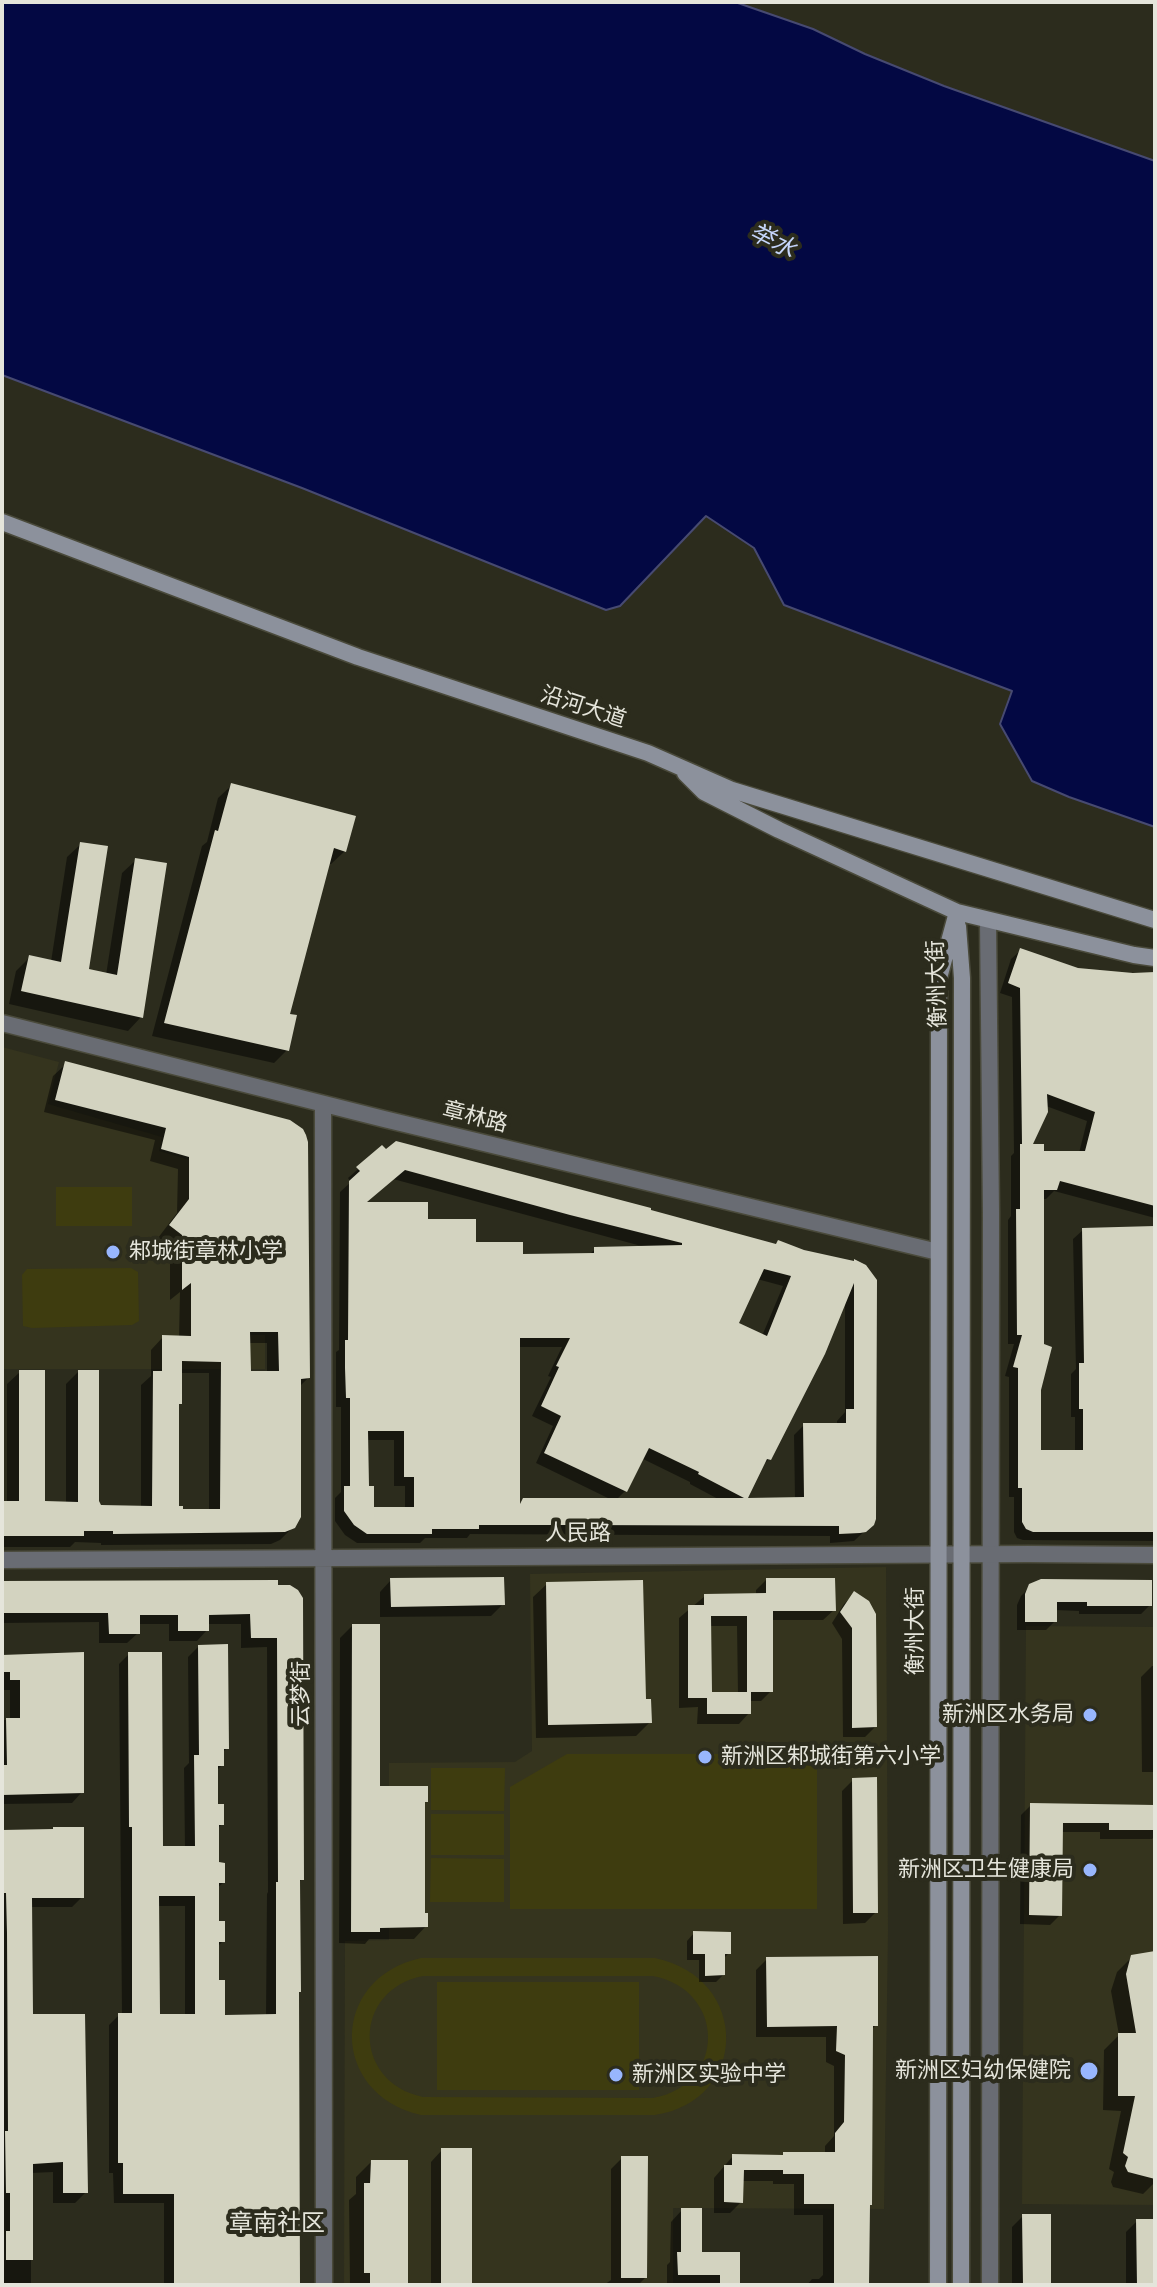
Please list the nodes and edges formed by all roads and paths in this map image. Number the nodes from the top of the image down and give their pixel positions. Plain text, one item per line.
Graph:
1 (2, 522) edge
2 (679, 766) junction
3 (957, 912) junction
4 (1155, 920) edge
5 (988, 921) junction
6 (1155, 958) edge
7 (2, 1023) edge
8 (323, 1104) junction
9 (938, 1252) junction
10 (938, 1554) junction
11 (961, 1554) junction
12 (991, 1554) junction
13 (1155, 1555) edge
14 (324, 1558) junction
15 (2, 1560) edge
16 (324, 2285) edge
17 (938, 2285) edge
18 (961, 2285) edge
19 (990, 2285) edge

1 - 2 main road, 沿河大道
2 - 3 main road
2 - 4 main road, 沿河大道
3 - 5 main road
3 - 9 main road, 衡州大街
3 - 11 main road, 衡州大街
5 - 6 main road
5 - 12 street
7 - 8 street, 章林路
8 - 9 street, 章林路
8 - 14 street, 云梦街
9 - 10 main road, 衡州大街
10 - 11 street, 人民路
10 - 14 street, 人民路
10 - 17 main road, 衡州大街
11 - 12 street, 人民路
11 - 18 main road, 衡州大街
12 - 13 street, 人民路
12 - 19 street
14 - 15 street, 人民路
14 - 16 street, 云梦街

